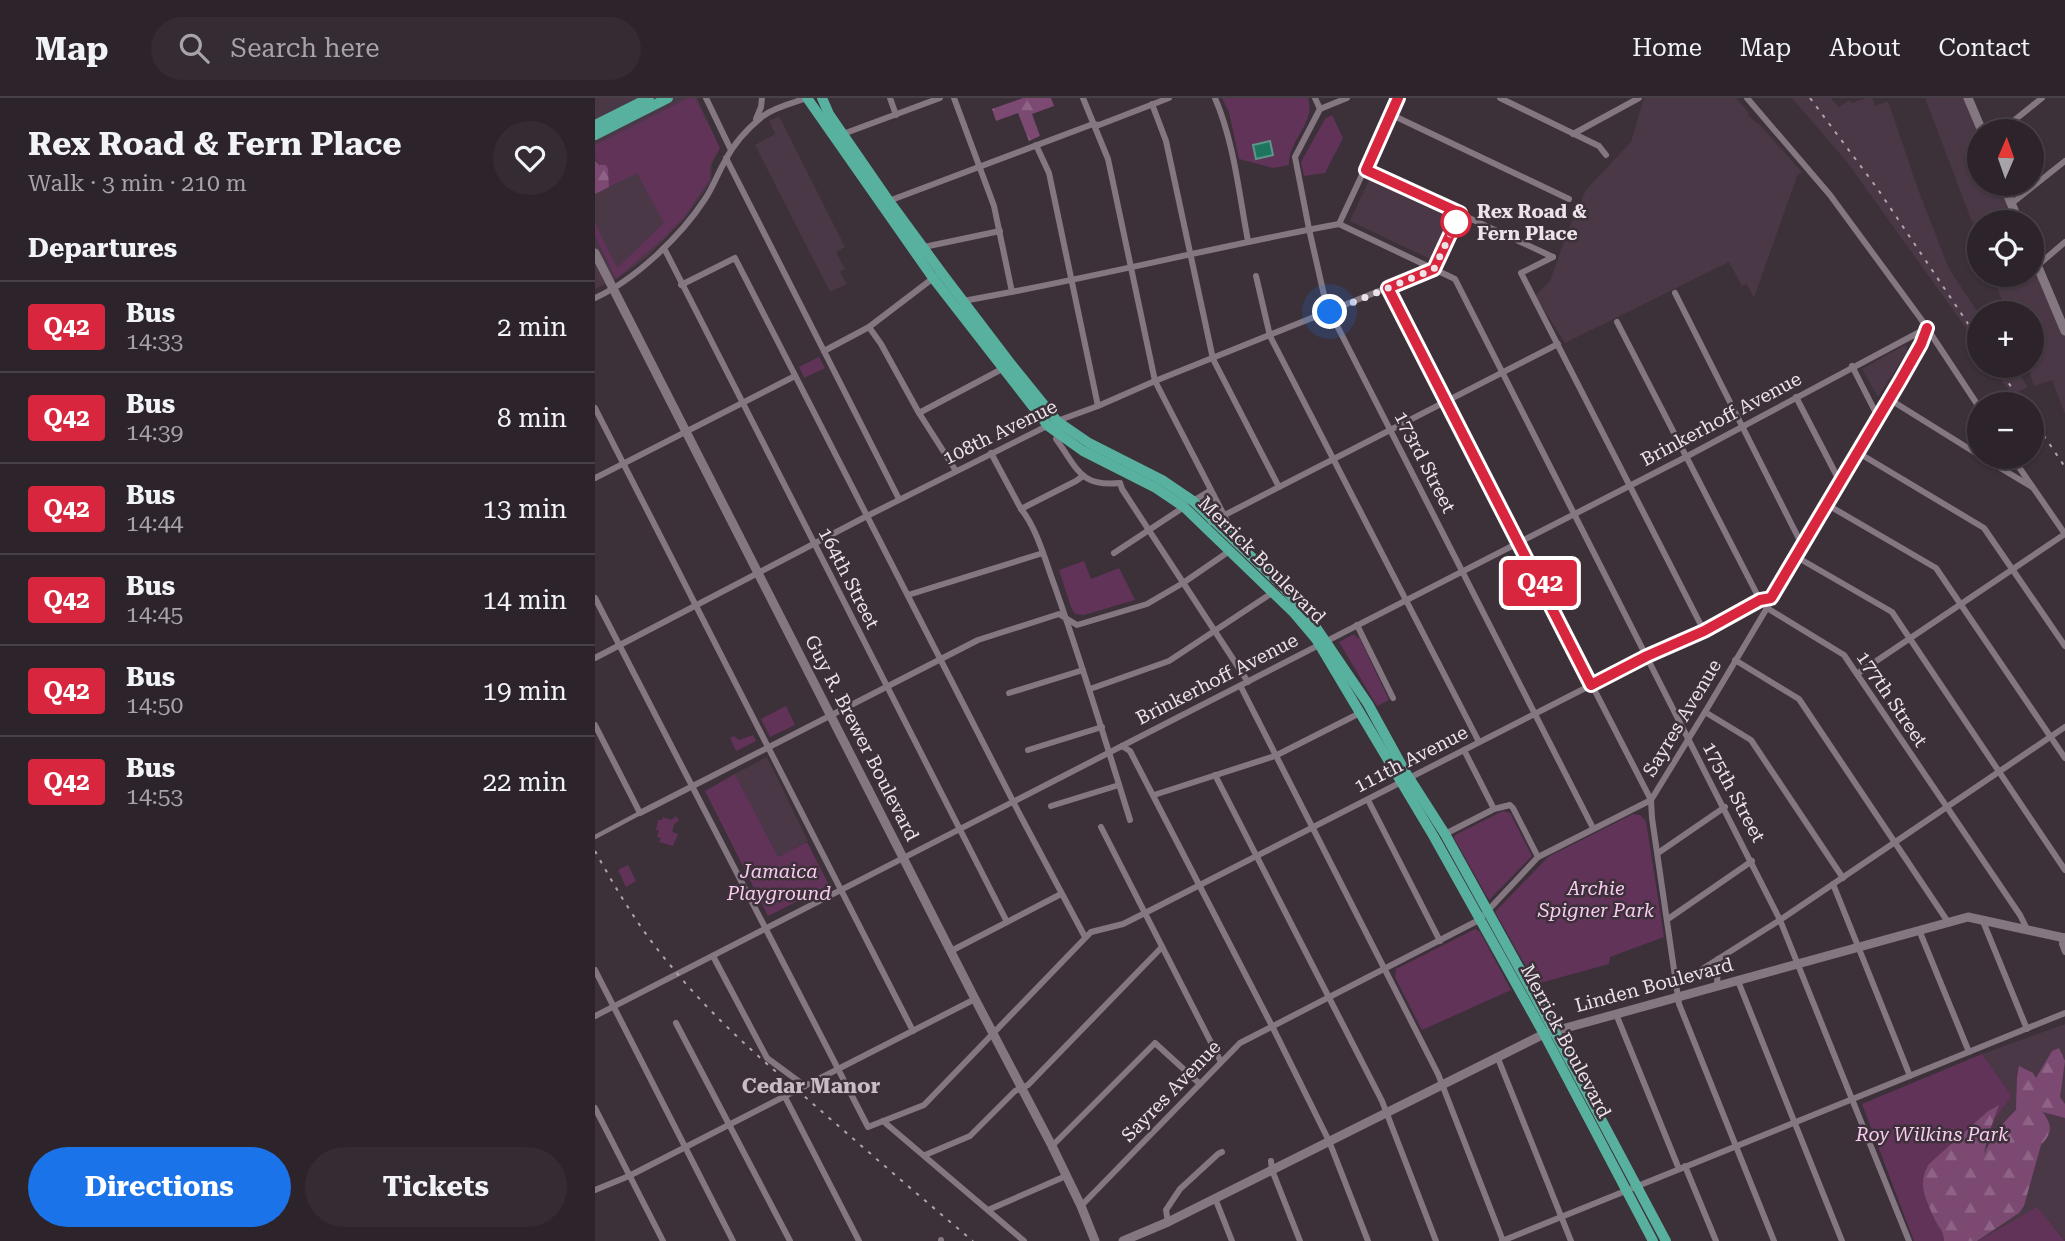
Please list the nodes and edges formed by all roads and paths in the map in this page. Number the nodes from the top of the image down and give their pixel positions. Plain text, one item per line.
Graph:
1 (649, 98) edge
2 (668, 98) edge
3 (706, 98) edge
4 (762, 98) edge
5 (807, 98) edge
6 (822, 98) edge
7 (890, 98) edge
8 (940, 98) edge
9 (954, 98) edge
10 (1083, 98) edge
11 (1169, 98) edge
12 (1215, 98) edge
13 (1315, 98) edge
14 (1347, 98) edge
15 (1398, 98) edge
16 (1500, 98) edge
17 (1639, 98) edge
18 (1747, 98) edge
19 (1968, 98) edge
20 (2042, 98) edge
21 (1152, 104) junction
22 (1319, 109) junction
23 (896, 115) junction
24 (1392, 115) junction
25 (1977, 119) edge
26 (2016, 119) edge
27 (1093, 124) junction
28 (595, 125) edge
29 (753, 125) junction
30 (843, 134) junction
31 (1573, 134) junction
32 (595, 135) edge
33 (1036, 145) junction
34 (731, 150) junction
35 (1606, 155) dead end
36 (726, 158) junction
37 (2065, 161) edge
38 (979, 167) junction
39 (1366, 170) junction
40 (2008, 196) edge
41 (1569, 199) dead end
42 (885, 203) junction
43 (2011, 204) junction
44 (2014, 210) edge
45 (1460, 213) junction
46 (1339, 224) junction
47 (1309, 229) junction
48 (1000, 231) junction
49 (1248, 241) junction
50 (2065, 242) edge
51 (924, 247) junction
52 (664, 248) junction
53 (595, 253) edge
54 (1189, 254) junction
55 (2044, 260) edge
56 (1132, 266) junction
57 (1434, 269) junction
58 (937, 275) junction
59 (1256, 276) dead end
60 (1072, 279) junction
61 (2044, 282) edge
62 (681, 285) junction
63 (1388, 288) junction
64 (613, 290) junction
65 (1012, 292) junction
66 (1675, 293) dead end
67 (595, 298) edge
68 (963, 300) junction
69 (1330, 312) junction
70 (1617, 322) dead end
71 (869, 327) junction
72 (1927, 328) junction
73 (2065, 331) edge
74 (1270, 336) junction
75 (1557, 344) junction
76 (824, 351) junction
77 (1213, 359) junction
78 (1852, 366) junction
79 (1002, 369) junction
80 (1503, 372) junction
81 (795, 376) junction
82 (1155, 381) junction
83 (1969, 392) edge
84 (1796, 397) junction
85 (1446, 399) junction
86 (1889, 399) junction
87 (742, 403) junction
88 (1098, 406) junction
89 (595, 408) edge
90 (919, 413) junction
91 (1878, 417) junction
92 (1053, 423) junction
93 (1742, 427) junction
94 (1391, 429) junction
95 (686, 431) junction
96 (1058, 433) junction
97 (1967, 447) edge
98 (1857, 452) junction
99 (991, 453) junction
100 (1686, 457) junction
101 (1334, 458) junction
102 (623, 464) junction
103 (2002, 469) edge
104 (2021, 469) edge
105 (956, 471) junction
106 (1126, 472) junction
107 (1083, 476) junction
108 (595, 478) edge
109 (1840, 482) junction
110 (1120, 483) junction
111 (1631, 486) junction
112 (1279, 487) junction
113 (2033, 488) junction
114 (1211, 490) junction
115 (899, 499) junction
116 (1189, 504) junction
117 (1826, 504) junction
118 (1021, 509) junction
119 (1224, 514) junction
120 (1575, 514) junction
121 (867, 516) junction
122 (1210, 523) junction
123 (1149, 530) junction
124 (2065, 534) edge
125 (1230, 535) junction
126 (1519, 542) junction
127 (814, 544) junction
128 (1802, 545) junction
129 (1235, 547) junction
130 (1043, 553) junction
131 (1114, 553) dead end
132 (1795, 556) junction
133 (2013, 570) junction
134 (1463, 571) junction
135 (758, 574) junction
136 (1184, 583) junction
137 (1272, 593) junction
138 (908, 595) junction
139 (595, 598) edge
140 (1771, 598) junction
141 (1407, 600) junction
142 (1760, 600) junction
143 (1961, 604) junction
144 (696, 605) junction
145 (1767, 608) junction
146 (1066, 619) junction
147 (1357, 625) junction
148 (1215, 631) junction
149 (1704, 631) junction
150 (1909, 639) junction
151 (1323, 642) junction
152 (619, 645) junction
153 (2065, 646) edge
154 (1647, 656) junction
155 (595, 657) edge
156 (940, 659) junction
157 (1735, 660) junction
158 (1083, 670) junction
159 (1857, 674) junction
160 (1248, 682) junction
161 (1591, 685) junction
162 (887, 687) junction
163 (1241, 687) junction
164 (1090, 689) junction
165 (1009, 692) dead end
166 (1394, 698) dead end
167 (1706, 712) junction
168 (1360, 713) junction
169 (1536, 713) junction
170 (831, 715) junction
171 (595, 725) edge
172 (1102, 727) junction
173 (2065, 727) edge
174 (2051, 737) junction
175 (1689, 740) junction
176 (1479, 742) junction
177 (1122, 746) junction
178 (768, 747) junction
179 (1028, 750) dead end
180 (1464, 750) junction
181 (1109, 752) junction
182 (1275, 755) junction
183 (2065, 758) edge
184 (1999, 772) junction
185 (1215, 775) junction
186 (1405, 781) junction
187 (1119, 785) junction
188 (692, 787) junction
189 (1154, 795) junction
190 (1368, 800) junction
191 (1651, 800) junction
192 (1014, 803) junction
193 (1051, 806) dead end
194 (1725, 807) junction
195 (1947, 807) junction
196 (1494, 809) junction
197 (640, 813) junction
198 (1130, 820) dead end
199 (1101, 827) dead end
200 (1313, 828) junction
201 (1593, 828) junction
202 (960, 830) junction
203 (1445, 834) junction
204 (595, 837) edge
205 (1895, 842) junction
206 (1658, 853) junction
207 (1257, 856) junction
208 (903, 857) junction
209 (1538, 857) junction
210 (1752, 861) junction
211 (2065, 870) edge
212 (1843, 878) junction
213 (1833, 884) junction
214 (1199, 885) junction
215 (841, 890) junction
216 (1061, 894) junction
217 (1145, 913) junction
218 (1483, 916) junction
219 (1668, 919) junction
220 (1982, 919) junction
221 (1780, 920) junction
222 (1007, 922) junction
223 (1948, 922) junction
224 (765, 928) junction
225 (2027, 929) junction
226 (1919, 930) junction
227 (1085, 937) junction
228 (2064, 937) edge
229 (1440, 941) junction
230 (1162, 947) junction
231 (1859, 947) junction
232 (951, 951) junction
233 (2065, 952) edge
234 (713, 956) junction
235 (1718, 959) junction
236 (1797, 964) junction
237 (1384, 969) junction
238 (595, 970) edge
239 (1738, 981) junction
240 (1677, 985) junction
241 (1717, 986) junction
242 (1678, 996) junction
243 (1329, 998) junction
244 (975, 999) junction
245 (614, 1007) junction
246 (2065, 1013) edge
247 (1616, 1014) junction
248 (595, 1016) edge
249 (676, 1023) dead end
250 (1272, 1026) junction
251 (2027, 1029) junction
252 (912, 1031) junction
253 (1549, 1032) junction
254 (994, 1034) junction
255 (1969, 1052) junction
256 (1497, 1056) junction
257 (1221, 1062) junction
258 (838, 1069) junction
259 (1910, 1076) junction
260 (1200, 1084) junction
261 (1441, 1084) junction
262 (805, 1086) junction
263 (1021, 1087) junction
264 (785, 1097) junction
265 (1853, 1100) junction
266 (595, 1108) edge
267 (1385, 1112) junction
268 (883, 1121) junction
269 (1794, 1123) junction
270 (730, 1125) junction
271 (1329, 1141) junction
272 (1052, 1146) junction
273 (1736, 1146) junction
274 (685, 1147) junction
275 (1222, 1152) dead end
276 (925, 1155) junction
277 (1271, 1165) junction
278 (1682, 1167) junction
279 (629, 1176) junction
280 (1066, 1176) junction
281 (1637, 1186) junction
282 (595, 1190) edge
283 (1626, 1191) junction
284 (1215, 1198) junction
285 (1081, 1206) junction
286 (988, 1210) junction
287 (1562, 1217) junction
288 (1168, 1222) junction
289 (1126, 1240) edge
290 (663, 1241) edge
291 (733, 1241) edge
292 (790, 1241) edge
293 (859, 1241) edge
294 (1024, 1241) edge
295 (1095, 1241) edge
296 (1232, 1241) edge
297 (1300, 1241) edge
298 (1369, 1241) edge
299 (1436, 1241) edge
300 (1503, 1241) edge
301 (1571, 1241) edge
302 (1653, 1241) edge
303 (1666, 1241) edge
304 (1716, 1241) edge
305 (1774, 1241) edge
306 (1842, 1241) edge
307 (1909, 1241) edge

1 - 28 main road
2 - 32 main road
3 - 34 street
4 - 29 street
5 - 29 street
5 - 42 main road, Merrick Boulevard
6 - 30 main road, Merrick Boulevard
7 - 23 street
8 - 23 street
9 - 38 street
10 - 27 street
11 - 21 street
12 - 49 street
13 - 22 street
14 - 22 street
15 - 24 street
16 - 31 street
17 - 31 street
18 - 72 street
19 - 25 main road
20 - 26 street
21 - 27 street
21 - 54 street
22 - 47 street, 173rd Street
23 - 30 street
24 - 39 street
24 - 41 street
27 - 33 street
27 - 56 street
29 - 34 street
30 - 42 main road, Merrick Boulevard
31 - 35 street
33 - 38 street
33 - 60 street
34 - 36 street
36 - 52 street
36 - 76 street
37 - 43 street
38 - 42 street
38 - 48 street
39 - 45 street
39 - 46 street
40 - 43 main road
42 - 51 main road, Merrick Boulevard
42 - 58 main road, Merrick Boulevard
43 - 44 main road
45 - 57 street
45 - 75 street
46 - 47 street
46 - 57 street, 175th Street
47 - 49 street
47 - 69 street, 173rd Street
48 - 51 street
48 - 65 street
49 - 54 street
50 - 55 street
51 - 58 main road, Merrick Boulevard
52 - 62 street, 164th Street
52 - 64 street
53 - 64 main road, Guy R. Brewer Boulevard
54 - 56 street
54 - 77 street
56 - 60 street
56 - 82 street
57 - 63 street, 108th Avenue
57 - 80 street, 175th Street
58 - 68 main road, Merrick Boulevard
58 - 71 street
58 - 79 main road, Merrick Boulevard
59 - 74 street
60 - 65 street
60 - 88 street
61 - 73 main road
62 - 81 street
62 - 87 street, 164th Street
63 - 69 street, 108th Avenue
63 - 85 street
64 - 67 street
64 - 95 main road, Guy R. Brewer Boulevard
65 - 68 street
66 - 93 street
68 - 92 main road, Merrick Boulevard
69 - 74 street, 108th Avenue
69 - 94 street, 173rd Street
70 - 100 street, 177th Street
71 - 76 street
71 - 90 street
72 - 78 street, Brinkerhoff Avenue
72 - 83 street
72 - 86 street, Sayres Avenue
74 - 77 street, 108th Avenue
74 - 101 street
75 - 80 street
75 - 111 street
76 - 115 street
77 - 82 street, 108th Avenue
77 - 112 street
78 - 84 street, Brinkerhoff Avenue
78 - 91 street
79 - 90 street
79 - 92 main road, Merrick Boulevard
80 - 85 street
80 - 120 street, 175th Street
81 - 87 street
81 - 121 street
82 - 88 street, 108th Avenue
82 - 114 street
84 - 93 street, Brinkerhoff Avenue
84 - 109 street
85 - 94 street
85 - 126 street
86 - 91 street, Sayres Avenue
86 - 97 street
87 - 95 street
87 - 127 street, 164th Street
88 - 92 street, 108th Avenue
89 - 102 street
90 - 105 street
91 - 98 street, Sayres Avenue
92 - 96 main road, Merrick Boulevard
92 - 99 street, 108th Avenue
92 - 116 main road, Merrick Boulevard
93 - 100 street, Brinkerhoff Avenue
93 - 128 street
94 - 101 street
94 - 134 street, 173rd Street
95 - 102 street
95 - 135 main road, Guy R. Brewer Boulevard
96 - 106 main road, Merrick Boulevard
96 - 107 street
98 - 109 street, Sayres Avenue
98 - 133 street
99 - 105 street, 108th Avenue
99 - 118 street
100 - 111 street, Brinkerhoff Avenue
100 - 142 street, 177th Street
101 - 112 street
101 - 141 street
102 - 108 street
102 - 144 street
103 - 113 street
104 - 113 street
105 - 115 street, 108th Avenue
106 - 110 street
106 - 116 main road, Merrick Boulevard
107 - 110 street
107 - 118 street
109 - 117 street, Sayres Avenue
110 - 123 street
111 - 120 street, Brinkerhoff Avenue
111 - 149 street
112 - 119 street
113 - 124 street
114 - 116 street
114 - 119 street
115 - 121 street, 108th Avenue
116 - 122 main road, Merrick Boulevard
116 - 123 street
117 - 128 street, Sayres Avenue
117 - 143 street
118 - 130 street
119 - 122 street
119 - 125 street
120 - 126 street, Brinkerhoff Avenue
120 - 154 street, 175th Street
121 - 127 street, 108th Avenue
121 - 138 street
122 - 125 main road, Merrick Boulevard
122 - 129 main road, Merrick Boulevard
123 - 131 street
123 - 136 street
124 - 133 street
125 - 129 main road, Merrick Boulevard
126 - 134 street, Brinkerhoff Avenue
126 - 161 street
127 - 135 street, 108th Avenue
127 - 162 street, 164th Street
128 - 132 street, Sayres Avenue
129 - 136 street
129 - 137 main road, Merrick Boulevard
129 - 151 main road, Merrick Boulevard
130 - 138 street
130 - 146 street
132 - 140 street, Sayres Avenue
132 - 150 street
133 - 143 street
133 - 153 street
134 - 141 street, Brinkerhoff Avenue
134 - 169 street, 173rd Street
135 - 144 street, 108th Avenue
135 - 170 main road, Guy R. Brewer Boulevard
136 - 146 street
136 - 148 street
137 - 148 street
137 - 151 main road, Merrick Boulevard
138 - 156 street
139 - 152 street
140 - 142 street, 111th Avenue
140 - 145 street, Sayres Avenue
141 - 147 street, Brinkerhoff Avenue
141 - 176 street
142 - 145 street, 177th Street
142 - 149 street, 111th Avenue
143 - 150 street
143 - 174 street
144 - 152 street, 108th Avenue
144 - 178 street
145 - 157 street, Sayres Avenue
145 - 159 street, 177th Street
146 - 156 street
146 - 158 street
147 - 151 street, Brinkerhoff Avenue
147 - 166 street
148 - 160 street
148 - 164 street
149 - 154 street, 111th Avenue
150 - 159 street
150 - 184 street
151 - 160 street, Brinkerhoff Avenue
151 - 168 main road, Merrick Boulevard
151 - 186 main road, Merrick Boulevard
152 - 155 street, 108th Avenue
152 - 188 street
154 - 161 street, 111th Avenue
154 - 175 street, 175th Street
156 - 162 street
156 - 192 street
157 - 167 street, Sayres Avenue
157 - 205 street
158 - 164 street
158 - 165 street
159 - 195 street, 177th Street
160 - 163 street, Brinkerhoff Avenue
161 - 169 street, 111th Avenue
161 - 191 street
162 - 170 street
162 - 202 street, 164th Street
163 - 177 street, Brinkerhoff Avenue
163 - 182 street
164 - 172 street
167 - 175 street, Sayres Avenue
167 - 212 street
168 - 182 street
168 - 186 main road, Merrick Boulevard
169 - 176 street, 111th Avenue
169 - 201 street, 173rd Street
170 - 178 street
170 - 208 main road, Guy R. Brewer Boulevard
171 - 197 street
172 - 179 street
172 - 181 street
173 - 174 street
174 - 183 street
174 - 184 street
175 - 191 street, Sayres Avenue
175 - 194 street, 175th Street
176 - 180 street, 111th Avenue
177 - 181 street, Brinkerhoff Avenue
177 - 189 street
178 - 188 street
178 - 215 street
180 - 186 street, 111th Avenue
180 - 196 street
181 - 187 street
181 - 192 street, Brinkerhoff Avenue
182 - 185 street
182 - 200 street
184 - 195 street
184 - 211 street
185 - 189 street
185 - 207 street
186 - 190 street, 111th Avenue
186 - 203 main road, Merrick Boulevard
186 - 218 main road, Merrick Boulevard
187 - 193 street
187 - 198 street
188 - 197 street
188 - 224 street
189 - 214 street
190 - 200 street, 111th Avenue
190 - 229 street
191 - 201 street, Sayres Avenue
191 - 206 street
192 - 202 street, Brinkerhoff Avenue
192 - 216 street
194 - 206 street
194 - 210 street, 175th Street
195 - 205 street
195 - 225 street, 177th Street
196 - 203 street
196 - 209 street
197 - 204 street
199 - 217 street
200 - 207 street, 111th Avenue
200 - 237 street
201 - 209 street, Sayres Avenue
202 - 208 street, Brinkerhoff Avenue
202 - 222 street, 164th Street
203 - 218 main road, Merrick Boulevard
205 - 212 street
205 - 223 street
206 - 219 street
207 - 214 street, 111th Avenue
207 - 243 street
208 - 215 street, Brinkerhoff Avenue
208 - 232 main road, Guy R. Brewer Boulevard
209 - 218 street, Sayres Avenue
210 - 219 street
210 - 221 street, 175th Street
212 - 213 street
213 - 221 street
213 - 231 street
214 - 217 street, 111th Avenue
214 - 250 street
215 - 224 street, Brinkerhoff Avenue
215 - 252 street
216 - 222 street
216 - 227 street
217 - 227 street, 111th Avenue
217 - 230 street
218 - 229 street, Sayres Avenue
218 - 253 main road, Merrick Boulevard
219 - 240 street
220 - 223 main road, Linden Boulevard
220 - 225 main road, Linden Boulevard
220 - 251 street
221 - 235 street
221 - 236 street, 175th Street
222 - 232 street
223 - 226 main road, Linden Boulevard
224 - 234 street, Brinkerhoff Avenue
224 - 258 street
225 - 228 main road, Linden Boulevard
226 - 231 main road, Linden Boulevard
226 - 255 street
227 - 254 street, 111th Avenue
228 - 233 street
229 - 237 street, Sayres Avenue
230 - 257 street
230 - 263 street
231 - 236 main road, Linden Boulevard
231 - 259 street
232 - 244 main road, Guy R. Brewer Boulevard
234 - 245 street, Brinkerhoff Avenue
234 - 262 street
235 - 240 street
235 - 241 street
236 - 239 main road, Linden Boulevard
236 - 265 street, 175th Street
237 - 243 street, Sayres Avenue
237 - 261 street
238 - 245 street
239 - 241 main road, Linden Boulevard
239 - 269 street
240 - 242 street
241 - 242 main road, Linden Boulevard
242 - 247 main road, Linden Boulevard
242 - 273 street
243 - 250 street, Sayres Avenue
243 - 267 street
244 - 252 street
244 - 254 main road, Guy R. Brewer Boulevard
245 - 248 street, Brinkerhoff Avenue
245 - 274 street
246 - 251 street
247 - 253 main road, Linden Boulevard
247 - 278 street
249 - 270 street
250 - 257 street, Sayres Avenue
250 - 271 street
251 - 255 street
252 - 258 street
253 - 256 main road, Linden Boulevard
253 - 281 main road, Merrick Boulevard
253 - 283 main road, Merrick Boulevard
254 - 263 main road, Guy R. Brewer Boulevard
254 - 268 street, 111th Avenue
255 - 259 street
256 - 261 main road, Linden Boulevard
256 - 287 street
257 - 260 street, Sayres Avenue
258 - 262 street
258 - 268 street, 111th Avenue
259 - 265 street
260 - 272 street
260 - 285 street, Sayres Avenue
261 - 267 main road, Linden Boulevard
261 - 300 street
262 - 264 street
263 - 272 main road, Guy R. Brewer Boulevard
263 - 276 street
264 - 270 street
264 - 293 street
265 - 269 street
265 - 307 street, 175th Street
266 - 279 street
267 - 271 main road, Linden Boulevard
267 - 299 street
268 - 276 street
269 - 273 street
269 - 306 street
270 - 274 street
270 - 292 street
271 - 277 main road, Linden Boulevard
271 - 298 street
272 - 280 main road, Guy R. Brewer Boulevard
273 - 278 street
273 - 305 street
274 - 279 street
274 - 291 street
275 - 288 street
276 - 286 street
277 - 284 main road, Linden Boulevard
277 - 297 street
278 - 281 street
278 - 304 street
279 - 282 street
279 - 290 street
280 - 285 main road, Guy R. Brewer Boulevard
280 - 286 street
281 - 283 street
281 - 303 main road, Merrick Boulevard
283 - 287 street
283 - 302 main road, Merrick Boulevard
284 - 288 main road, Linden Boulevard
284 - 296 street
285 - 295 main road, Guy R. Brewer Boulevard
286 - 294 street
287 - 300 street
287 - 301 street
288 - 289 main road, Linden Boulevard

